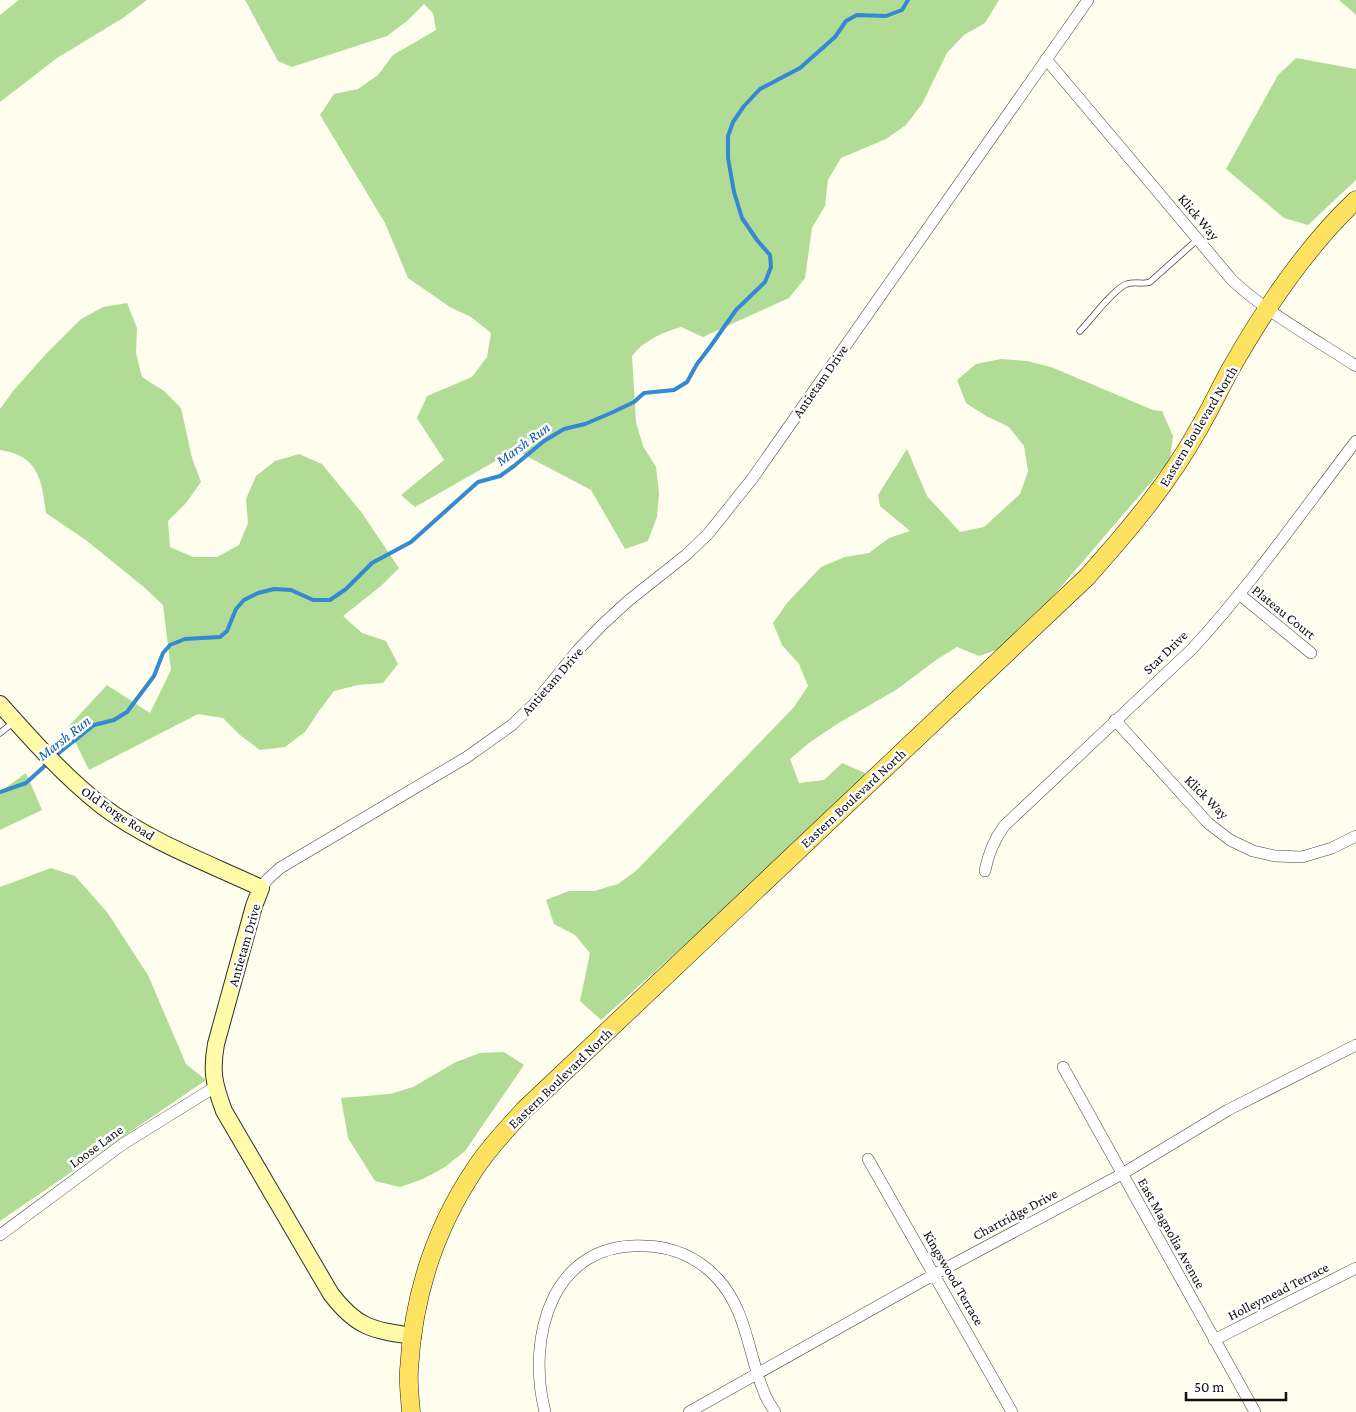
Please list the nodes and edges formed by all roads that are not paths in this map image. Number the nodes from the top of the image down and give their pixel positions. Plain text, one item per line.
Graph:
1 (1088, 0) edge
2 (1046, 59) junction
3 (1356, 200) edge
4 (1198, 239) junction
5 (1268, 308) junction
6 (1080, 331) dead end
7 (1356, 366) edge
8 (1356, 440) edge
9 (1239, 594) junction
10 (1311, 653) dead end
11 (0, 704) edge
12 (1115, 720) junction
13 (16, 721) junction
14 (0, 733) edge
15 (1356, 836) edge
16 (985, 872) dead end
17 (261, 888) junction
18 (1356, 1045) edge
19 (1063, 1067) dead end
20 (215, 1087) junction
21 (868, 1159) dead end
22 (1122, 1174) junction
23 (0, 1235) edge
24 (1356, 1268) edge
25 (935, 1274) junction
26 (413, 1336) junction
27 (1214, 1340) junction
28 (757, 1374) junction
29 (411, 1412) edge
30 (545, 1412) edge
31 (689, 1412) edge
32 (774, 1412) edge
33 (1012, 1412) edge
34 (1255, 1412) edge

1 - 2 street, Antietam Drive
2 - 4 street, Klick Way
2 - 17 street, Antietam Drive
3 - 5 main road, Eastern Boulevard North
4 - 5 street, Klick Way
4 - 6 lane
5 - 7 street, Klick Way
5 - 26 main road, Eastern Boulevard North
8 - 9 street, Star Drive
9 - 10 street, Plateau Court
9 - 12 street, Star Drive
11 - 13 street, Old Forge Road
12 - 15 street, Klick Way
12 - 16 street, Star Drive
13 - 14 lane
13 - 17 street, Old Forge Road
17 - 20 street, Antietam Drive
18 - 22 street, Chartridge Drive
19 - 22 street, East Magnolia Avenue
20 - 23 street, Loose Lane
20 - 26 street, Antietam Drive
21 - 25 street, Kingswood Terrace
22 - 25 street, Chartridge Drive
22 - 27 street, East Magnolia Avenue
24 - 27 street, Holleymead Terrace
25 - 28 street, Chartridge Drive
25 - 33 street, Kingswood Terrace
26 - 29 main road, Eastern Boulevard North
27 - 34 street, East Magnolia Avenue
28 - 30 street
28 - 31 street, Chartridge Drive
28 - 32 street

